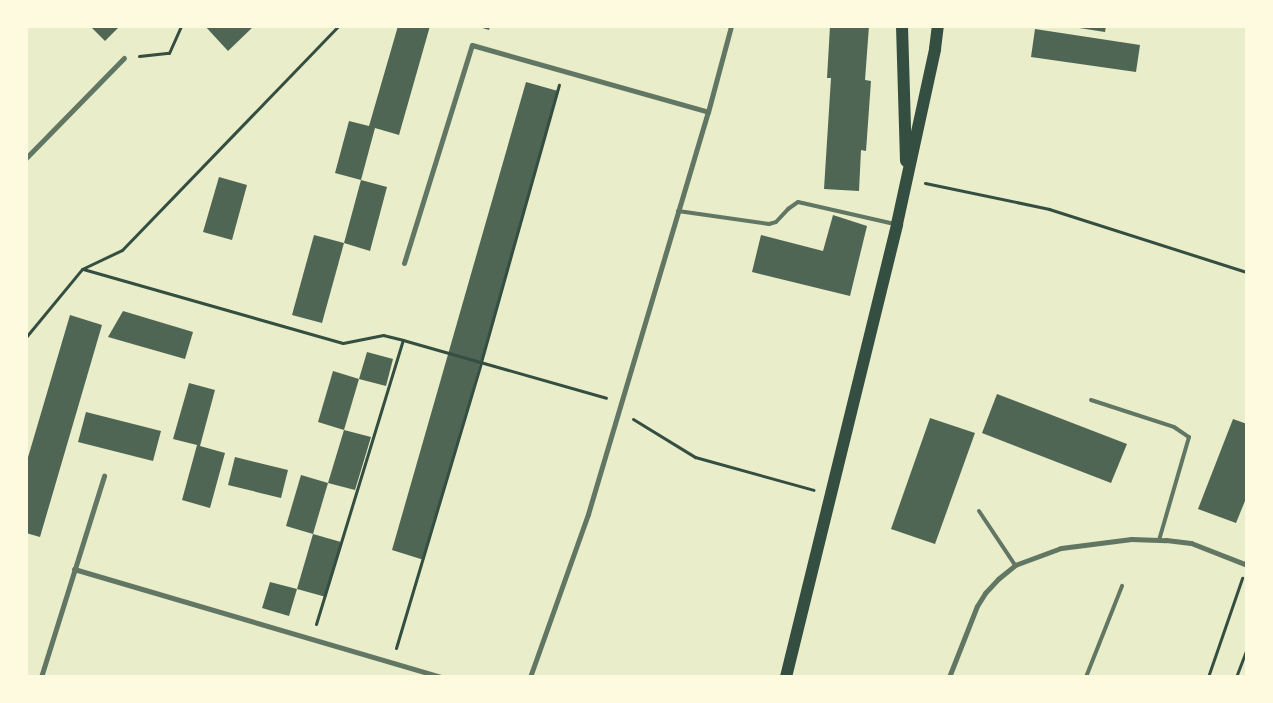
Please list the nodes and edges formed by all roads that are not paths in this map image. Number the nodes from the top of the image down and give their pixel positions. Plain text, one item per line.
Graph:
1 (731, 26) edge
2 (902, 26) edge
3 (938, 26) edge
4 (124, 58) road end
5 (708, 112) junction
6 (26, 158) edge
7 (906, 179) junction
8 (678, 211) junction
9 (897, 224) junction
10 (404, 263) dead end
11 (1091, 400) dead end
12 (104, 476) dead end
13 (979, 511) dead end
14 (1159, 540) junction
15 (1015, 565) junction
16 (1247, 565) edge
17 (74, 569) junction
18 (1122, 586) dead end
19 (41, 677) edge
20 (442, 677) edge
21 (530, 677) edge
22 (786, 677) edge
23 (949, 677) edge
24 (1086, 677) edge

1 - 5 street
2 - 7 main road
3 - 7 main road
4 - 6 street
5 - 8 street
5 - 10 street
7 - 9 main road
8 - 9 lane
8 - 21 street
9 - 22 main road
11 - 14 lane
12 - 17 street
13 - 15 lane
14 - 15 street
14 - 16 street
15 - 23 street
17 - 19 street
17 - 20 street
18 - 24 lane

